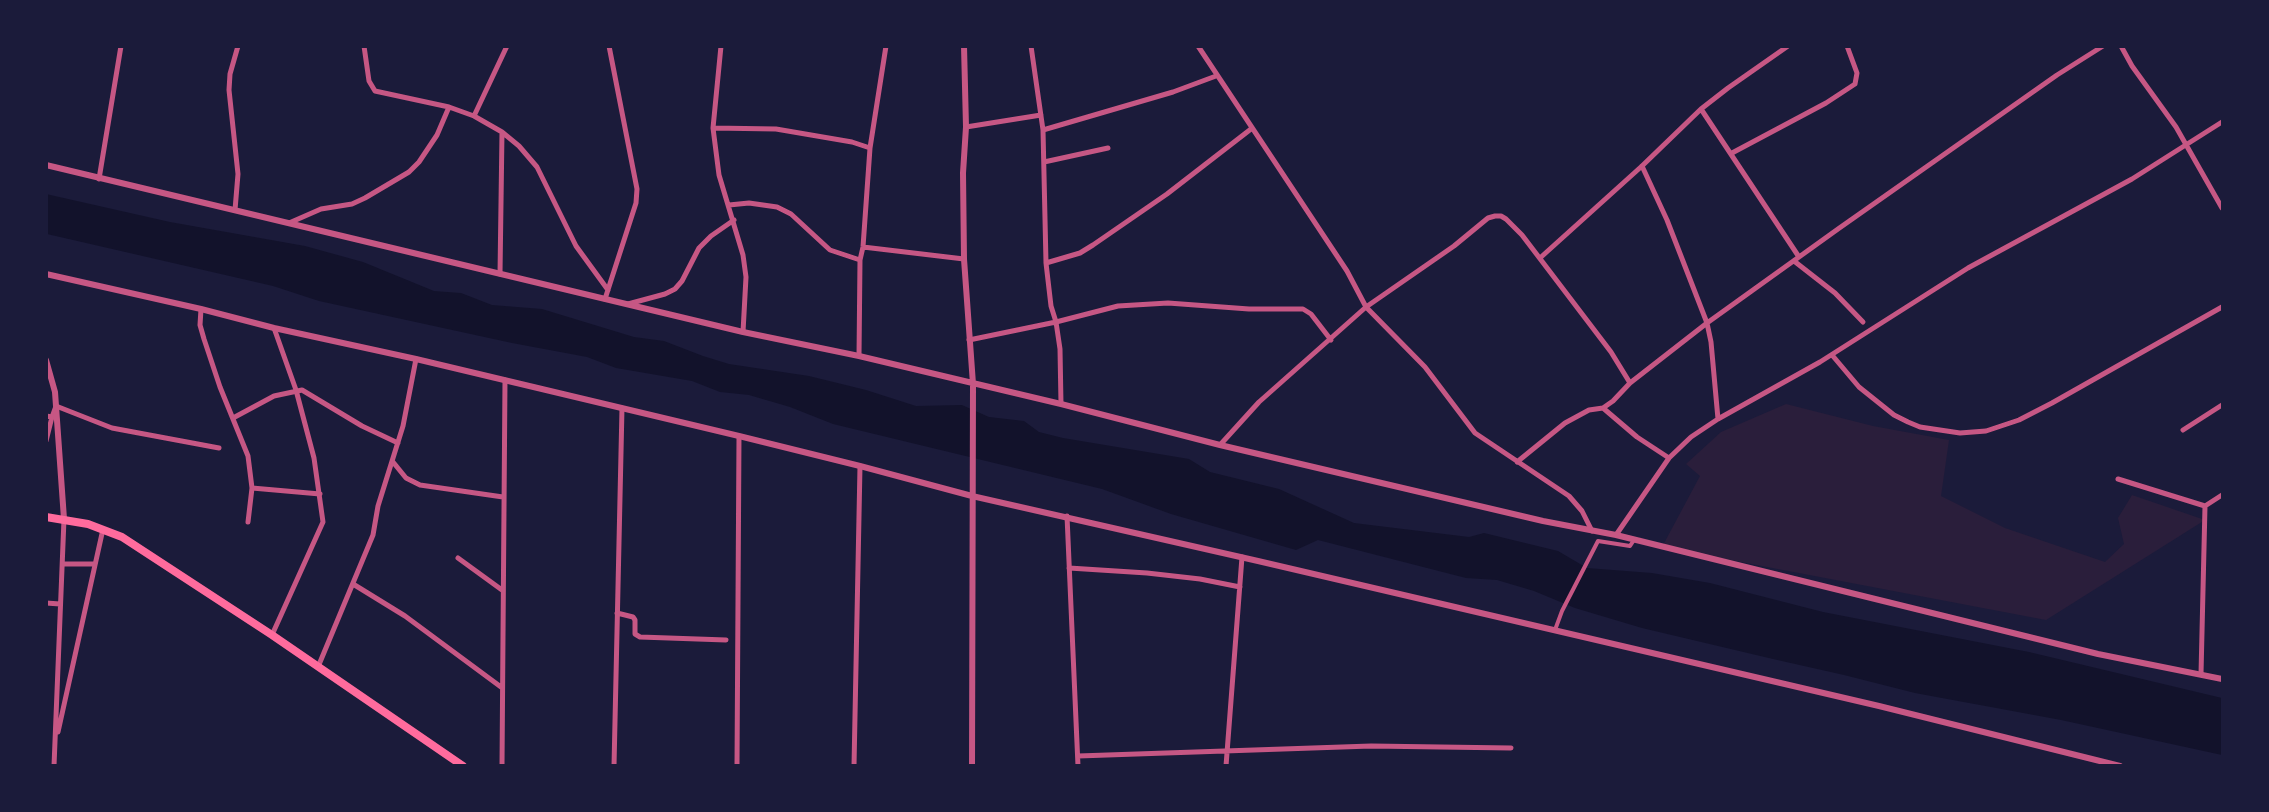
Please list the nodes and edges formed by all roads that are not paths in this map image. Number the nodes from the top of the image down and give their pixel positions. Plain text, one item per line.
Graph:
1 (121, 46) edge
2 (238, 46) edge
3 (364, 46) edge
4 (507, 46) edge
5 (609, 46) edge
6 (721, 46) edge
7 (886, 46) edge
8 (964, 46) edge
9 (1031, 46) edge
10 (1198, 46) edge
11 (1788, 46) edge
12 (1847, 46) edge
13 (2103, 46) edge
14 (2121, 46) edge
15 (1216, 76) junction
16 (449, 107) junction
17 (1701, 109) junction
18 (1041, 115) junction
19 (474, 116) junction
20 (2223, 122) edge
21 (966, 127) junction
22 (713, 128) junction
23 (1251, 129) junction
24 (1043, 130) junction
25 (502, 132) junction
26 (2187, 144) junction
27 (870, 148) junction
28 (1107, 148) dead end
29 (1732, 153) junction
30 (1044, 162) junction
31 (46, 165) edge
32 (1642, 166) junction
33 (99, 179) junction
34 (729, 205) junction
35 (2223, 208) edge
36 (235, 210) junction
37 (734, 220) junction
38 (288, 224) junction
39 (863, 247) junction
40 (1539, 258) junction
41 (964, 259) junction
42 (1797, 259) junction
43 (860, 260) junction
44 (1046, 263) junction
45 (46, 274) edge
46 (500, 274) junction
47 (608, 290) junction
48 (605, 300) junction
49 (628, 304) junction
50 (1366, 307) junction
51 (2223, 307) edge
52 (201, 309) junction
53 (1056, 322) junction
54 (1863, 322) dead end
55 (1707, 323) junction
56 (274, 328) junction
57 (743, 332) junction
58 (969, 340) junction
59 (1331, 340) junction
60 (1832, 355) junction
61 (859, 356) junction
62 (416, 359) junction
63 (46, 360) edge
64 (505, 380) junction
65 (1630, 383) junction
66 (973, 384) junction
67 (296, 390) junction
68 (1061, 404) junction
69 (2223, 405) edge
70 (56, 406) junction
71 (622, 408) junction
72 (1603, 408) junction
73 (49, 417) edge
74 (233, 418) junction
75 (1718, 419) junction
76 (2183, 430) dead end
77 (740, 436) junction
78 (46, 441) edge
79 (398, 443) junction
80 (1220, 445) junction
81 (219, 448) dead end
82 (1669, 458) junction
83 (393, 462) junction
84 (1517, 462) junction
85 (860, 466) junction
86 (2118, 479) dead end
87 (252, 488) junction
88 (320, 494) junction
89 (2223, 495) edge
90 (972, 496) junction
91 (503, 497) junction
92 (2205, 506) junction
93 (1067, 516) junction
94 (46, 518) edge
95 (64, 519) junction
96 (248, 522) dead end
97 (103, 529) junction
98 (1592, 531) junction
99 (1616, 536) junction
100 (1634, 540) junction
101 (1242, 557) junction
102 (458, 558) dead end
103 (63, 564) junction
104 (94, 564) junction
105 (1069, 568) junction
106 (353, 584) junction
107 (1240, 587) junction
108 (502, 590) junction
109 (46, 603) edge
110 (60, 604) junction
111 (617, 613) junction
112 (1555, 630) junction
113 (272, 635) junction
114 (726, 640) dead end
115 (318, 667) junction
116 (2202, 674) junction
117 (2223, 679) edge
118 (501, 687) junction
119 (55, 745) junction
120 (1511, 748) dead end
121 (1227, 751) junction
122 (1078, 756) junction
123 (54, 765) edge
124 (463, 765) edge
125 (502, 765) edge
126 (614, 765) edge
127 (737, 765) edge
128 (854, 765) edge
129 (972, 765) edge
130 (1078, 765) edge
131 (1226, 765) edge
132 (2120, 765) edge

1 - 33 street
2 - 36 street
3 - 16 street
4 - 19 street
5 - 47 street
6 - 22 street
7 - 27 street
8 - 21 street
9 - 18 street
10 - 15 street
11 - 17 street
12 - 29 street
13 - 42 street
14 - 26 street
15 - 23 street
15 - 24 street
16 - 19 street
16 - 38 street
17 - 29 street
17 - 32 street
18 - 21 street
18 - 24 street
19 - 25 street
20 - 26 street
21 - 41 street
22 - 27 street
22 - 34 street
23 - 44 street
23 - 50 street
24 - 30 street
25 - 46 street
25 - 47 street
26 - 35 street
26 - 60 street
27 - 39 street
28 - 30 street
29 - 42 street
30 - 44 street
31 - 33 street
32 - 40 street
32 - 55 street
33 - 36 street
34 - 37 street
34 - 43 street
36 - 38 street
37 - 49 street
37 - 57 street
38 - 46 street
39 - 41 street
39 - 43 street
40 - 50 street
40 - 65 street
41 - 58 street
42 - 54 street
42 - 55 street
43 - 61 street
44 - 53 street
45 - 52 street
46 - 48 street
47 - 48 street
48 - 49 street
49 - 57 street
50 - 59 street
50 - 84 street
51 - 60 street
52 - 56 street
52 - 74 street
53 - 58 street
53 - 59 street
53 - 68 street
55 - 65 street
55 - 75 street
56 - 62 street
56 - 67 street
57 - 61 street
58 - 66 street
59 - 80 street
60 - 75 street
61 - 66 street
62 - 64 street
62 - 79 street
63 - 70 street
64 - 71 street
64 - 91 street
65 - 72 street
66 - 68 street
66 - 90 street
67 - 74 street
67 - 79 street
67 - 88 street
68 - 80 street
69 - 76 street
70 - 73 street
70 - 81 street
70 - 95 street
71 - 77 street
71 - 111 street
72 - 82 street
72 - 84 street
73 - 78 street
74 - 87 street
75 - 82 street
77 - 85 street
77 - 127 street
79 - 83 street
80 - 98 street
82 - 99 street
83 - 91 street
83 - 106 street
84 - 98 street
85 - 90 street
85 - 128 street
86 - 92 street
87 - 88 street
87 - 96 street
88 - 113 street
89 - 92 street
90 - 93 street
90 - 129 street
91 - 108 street
92 - 116 street
93 - 101 street
93 - 105 street
94 - 95 main road
95 - 97 main road
95 - 103 street
97 - 104 street
97 - 113 main road
98 - 99 street
99 - 100 street
100 - 112 street
100 - 116 street
101 - 107 street
101 - 112 street
102 - 108 street
103 - 104 street
103 - 110 street
104 - 119 street
105 - 107 street
105 - 122 street
106 - 115 street
106 - 118 street
107 - 121 street
108 - 118 street
109 - 110 street
110 - 119 street
111 - 114 street
111 - 126 street
112 - 132 street
113 - 115 main road
115 - 124 main road
116 - 117 street
118 - 125 street
119 - 123 street
120 - 121 street
121 - 122 street
121 - 131 street
122 - 130 street

